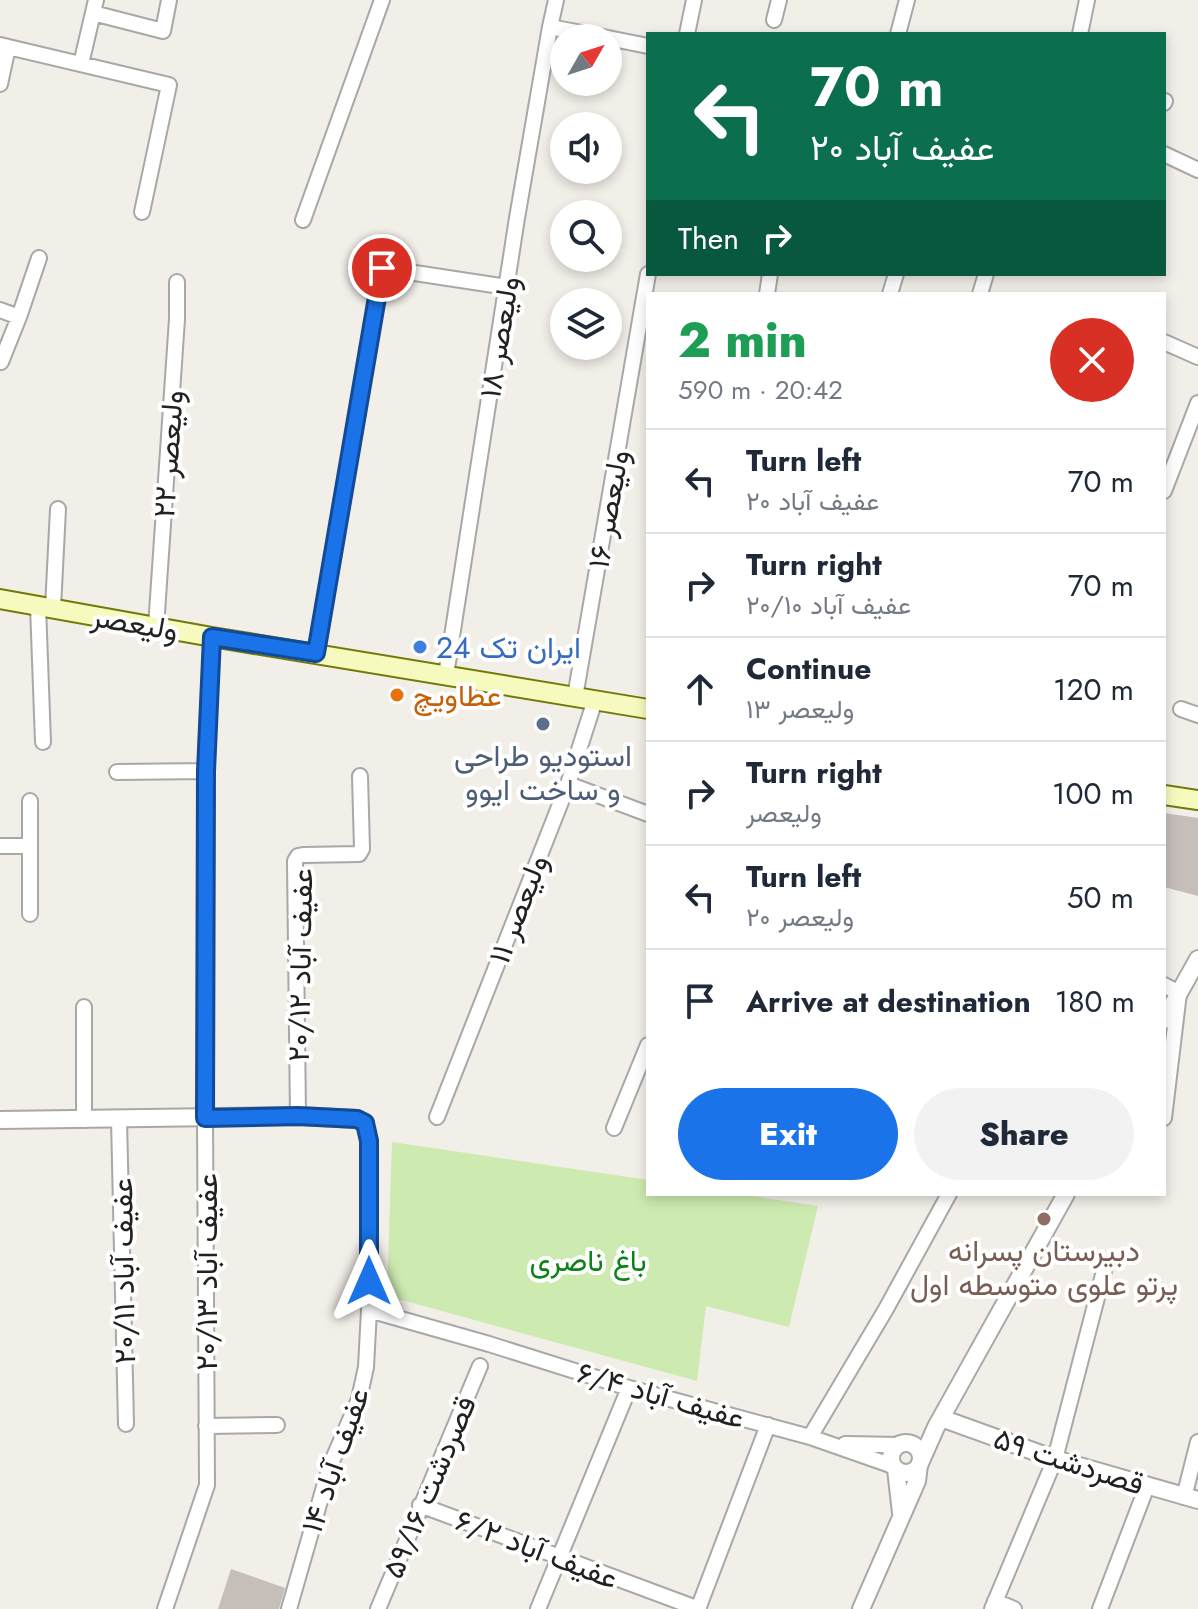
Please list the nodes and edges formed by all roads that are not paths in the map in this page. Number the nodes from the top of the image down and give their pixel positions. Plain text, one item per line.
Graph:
1 (169, 0) edge
2 (382, 0) edge
3 (556, 0) edge
4 (694, 0) edge
5 (779, 0) edge
6 (907, 0) edge
7 (1087, 0) edge
8 (95, 6) edge
9 (774, 20) dead end
10 (551, 24) edge
11 (550, 27) edge
12 (687, 32) edge
13 (899, 32) edge
14 (1080, 32) edge
15 (622, 41) edge
16 (4, 46) edge
17 (646, 46) edge
18 (81, 64) junction
19 (0, 84) edge
20 (1166, 155) edge
21 (1198, 170) edge
22 (142, 212) dead end
23 (303, 220) dead end
24 (39, 258) dead end
25 (177, 282) dead end
26 (507, 287) junction
27 (646, 299) edge
28 (0, 310) edge
29 (19, 317) junction
30 (1166, 343) edge
31 (1198, 357) edge
32 (1, 362) edge
33 (641, 363) edge
34 (1198, 403) edge
35 (1166, 486) edge
36 (58, 509) dead end
37 (0, 599) edge
38 (46, 607) junction
39 (156, 627) junction
40 (212, 637) junction
41 (316, 653) junction
42 (446, 675) junction
43 (575, 697) junction
44 (595, 700) junction
45 (646, 709) edge
46 (1181, 709) dead end
47 (1198, 715) edge
48 (43, 742) dead end
49 (206, 771) junction
50 (117, 772) dead end
51 (360, 776) dead end
52 (568, 784) junction
53 (1166, 795) edge
54 (1196, 795) edge
55 (30, 801) dead end
56 (646, 813) edge
57 (0, 846) edge
58 (30, 846) junction
59 (30, 914) dead end
60 (1198, 959) edge
61 (1172, 989) edge
62 (84, 1007) dead end
63 (1166, 1012) edge
64 (646, 1050) edge
65 (1166, 1086) edge
66 (298, 1116) junction
67 (437, 1117) dead end
68 (205, 1118) junction
69 (119, 1119) junction
70 (0, 1120) edge
71 (84, 1120) junction
72 (365, 1123) joint
73 (614, 1128) dead end
74 (948, 1196) edge
75 (1065, 1196) edge
76 (1105, 1267) dead end
77 (369, 1310) junction
78 (480, 1366) dead end
79 (629, 1388) junction
80 (938, 1422) junction
81 (126, 1424) dead end
82 (277, 1425) dead end
83 (768, 1425) junction
84 (206, 1426) junction
85 (810, 1437) junction
86 (1198, 1442) edge
87 (833, 1443) junction
88 (901, 1444) junction
89 (1055, 1459) junction
90 (920, 1463) junction
91 (895, 1468) junction
92 (1147, 1486) junction
93 (1191, 1499) edge
94 (420, 1505) junction
95 (901, 1515) junction
96 (560, 1558) junction
97 (994, 1605) edge
98 (165, 1609) edge
99 (289, 1609) edge
100 (378, 1609) edge
101 (538, 1609) edge
102 (699, 1609) edge
103 (861, 1609) edge
104 (1014, 1609) edge
105 (1100, 1609) edge

1 - 8 street
2 - 23 street
3 - 10 street, ۱۸ ولیعصر
4 - 12 street
5 - 9 street
6 - 13 street
7 - 14 street
8 - 18 street
11 - 26 street, ۱۸ ولیعصر
15 - 17 street
16 - 18 street
16 - 19 street
18 - 22 street
20 - 21 street
24 - 29 street
25 - 39 street, ۲۲ ولیعصر
26 - 41 street
26 - 42 street, ۱۸ ولیعصر
27 - 33 street, ۱۶ ولیعصر
28 - 29 street
29 - 32 street
30 - 31 street
33 - 43 street, ۱۶ ولیعصر
34 - 35 street
36 - 38 street
37 - 38 main road, ولیعصر
38 - 39 main road, ولیعصر
38 - 48 street
39 - 40 main road, ولیعصر
40 - 41 main road, ولیعصر
40 - 49 street, عفیف آباد ۲۰/۱۳
41 - 42 main road, ولیعصر
42 - 43 main road, ولیعصر
43 - 44 main road, ولیعصر
44 - 45 main road, ولیعصر
44 - 52 street, ۱۱ ولیعصر
46 - 47 street
49 - 50 street
49 - 68 street, عفیف آباد ۲۰/۱۳
51 - 66 street, عفیف آباد ۲۰/۱۲
52 - 56 street
52 - 67 street, ۱۱ ولیعصر
53 - 54 main road
55 - 58 street
57 - 58 street
58 - 59 street
60 - 61 street
61 - 63 street
61 - 65 street
62 - 71 street
64 - 73 street
66 - 68 street
66 - 72 street
68 - 69 street
68 - 84 street, عفیف آباد ۲۰/۱۳
69 - 71 street
69 - 81 street, عفیف آباد ۲۰/۱۱
70 - 71 street
72 - 77 street, عفیف آباد ۱۴
74 - 85 street
75 - 80 street
76 - 89 street
77 - 79 street, عفیف آباد ۶/۴
77 - 99 street, عفیف آباد ۱۴
78 - 94 street, ۵۹/۱۶ قصردشت
79 - 83 street, عفیف آباد ۶/۴
79 - 96 street
80 - 88 street
80 - 89 street, ۵۹ قصردشت
80 - 90 street
82 - 84 street
83 - 85 street, عفیف آباد ۶/۴
83 - 102 street
84 - 98 street, عفیف آباد ۲۰/۱۳
85 - 87 street, عفیف آباد ۶/۴
86 - 93 street
87 - 88 street, عفیف آباد ۶/۴
87 - 91 street, عفیف آباد ۶/۴
88 - 90 street
88 - 91 street
89 - 92 street, ۵۹ قصردشت
89 - 97 street
90 - 91 street
90 - 95 street
91 - 95 street
92 - 93 street, ۵۹ قصردشت
92 - 105 street
94 - 96 street, عفیف آباد ۶/۲
94 - 100 street, ۵۹/۱۶ قصردشت
95 - 103 street
96 - 101 street
96 - 102 street, عفیف آباد ۶/۲
97 - 104 street

